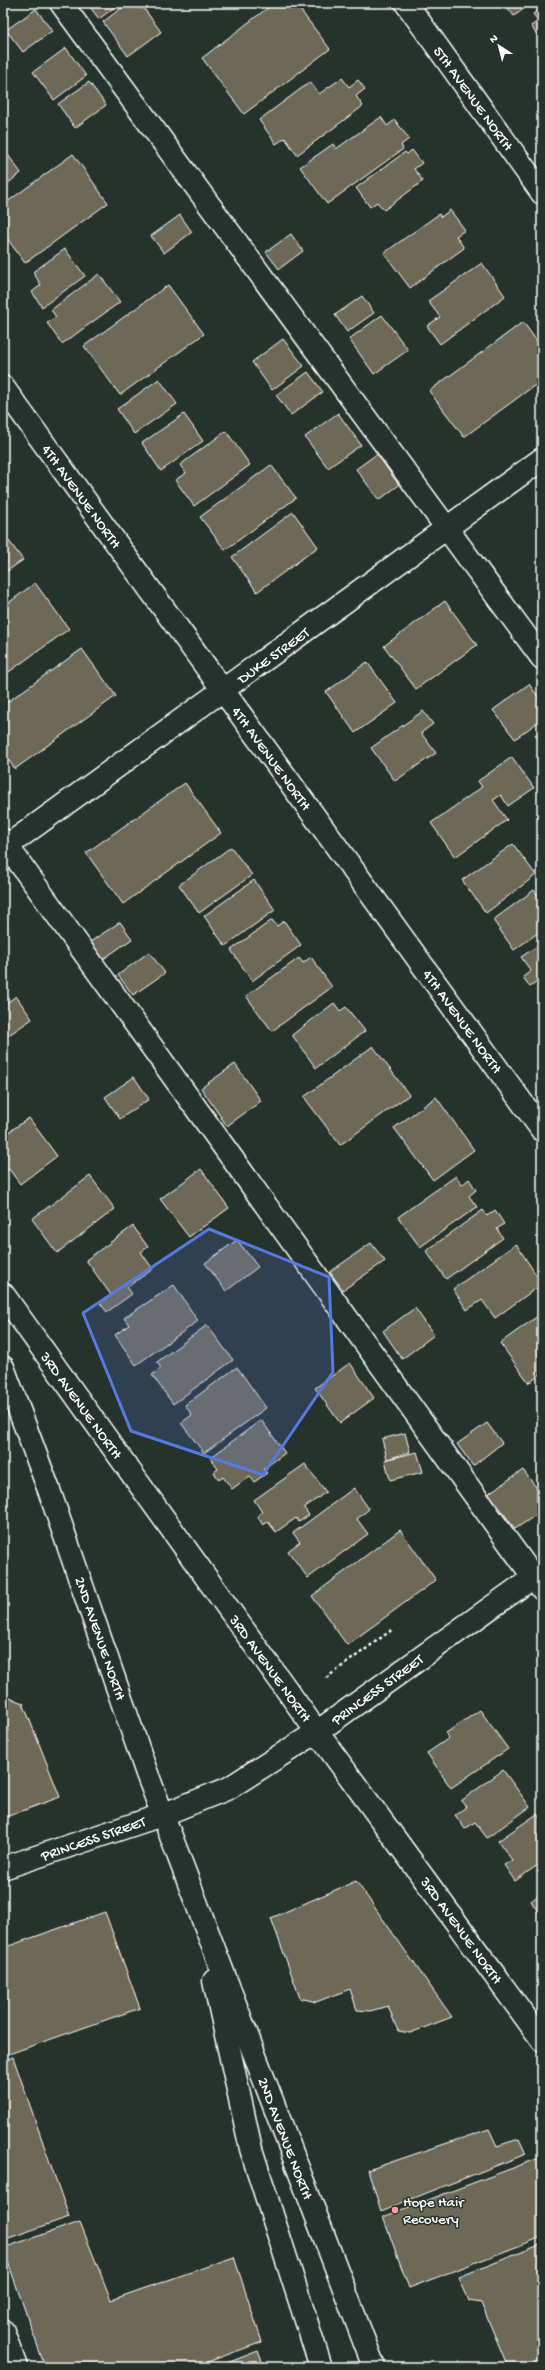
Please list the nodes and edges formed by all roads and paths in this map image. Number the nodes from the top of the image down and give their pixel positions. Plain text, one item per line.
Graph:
1 (61, 3) edge
2 (406, 3) edge
3 (542, 193) edge
4 (3, 387) edge
5 (542, 459) edge
6 (448, 527) junction
7 (542, 658) edge
8 (224, 691) junction
9 (4, 845) edge
10 (542, 1130) edge
11 (3, 1294) edge
12 (3, 1367) edge
13 (539, 1579) edge
14 (393, 1629) dead end
15 (326, 1678) dead end
16 (317, 1732) junction
17 (162, 1814) junction
18 (3, 1868) edge
19 (198, 1909) junction
20 (542, 2040) edge
21 (3, 2332) edge
22 (16, 2367) edge
23 (321, 2367) edge
24 (374, 2367) edge

1 - 6 street
2 - 3 street, 5TH AVENUE NORTH
4 - 8 street, 4TH AVENUE NORTH
5 - 6 street, DUKE STREET
6 - 7 street
6 - 8 street, DUKE STREET
8 - 9 street, DUKE STREET
8 - 10 street, 4TH AVENUE NORTH
9 - 13 street
11 - 16 street, 3RD AVENUE NORTH
12 - 17 street, 2ND AVENUE NORTH
13 - 16 street, PRINCESS STREET
14 - 15 path
16 - 17 street, PRINCESS STREET
16 - 20 street, 3RD AVENUE NORTH
17 - 18 street, PRINCESS STREET
17 - 19 street, 2ND AVENUE NORTH
19 - 23 street, 2ND AVENUE NORTH
19 - 24 street, 2ND AVENUE NORTH
21 - 22 street

